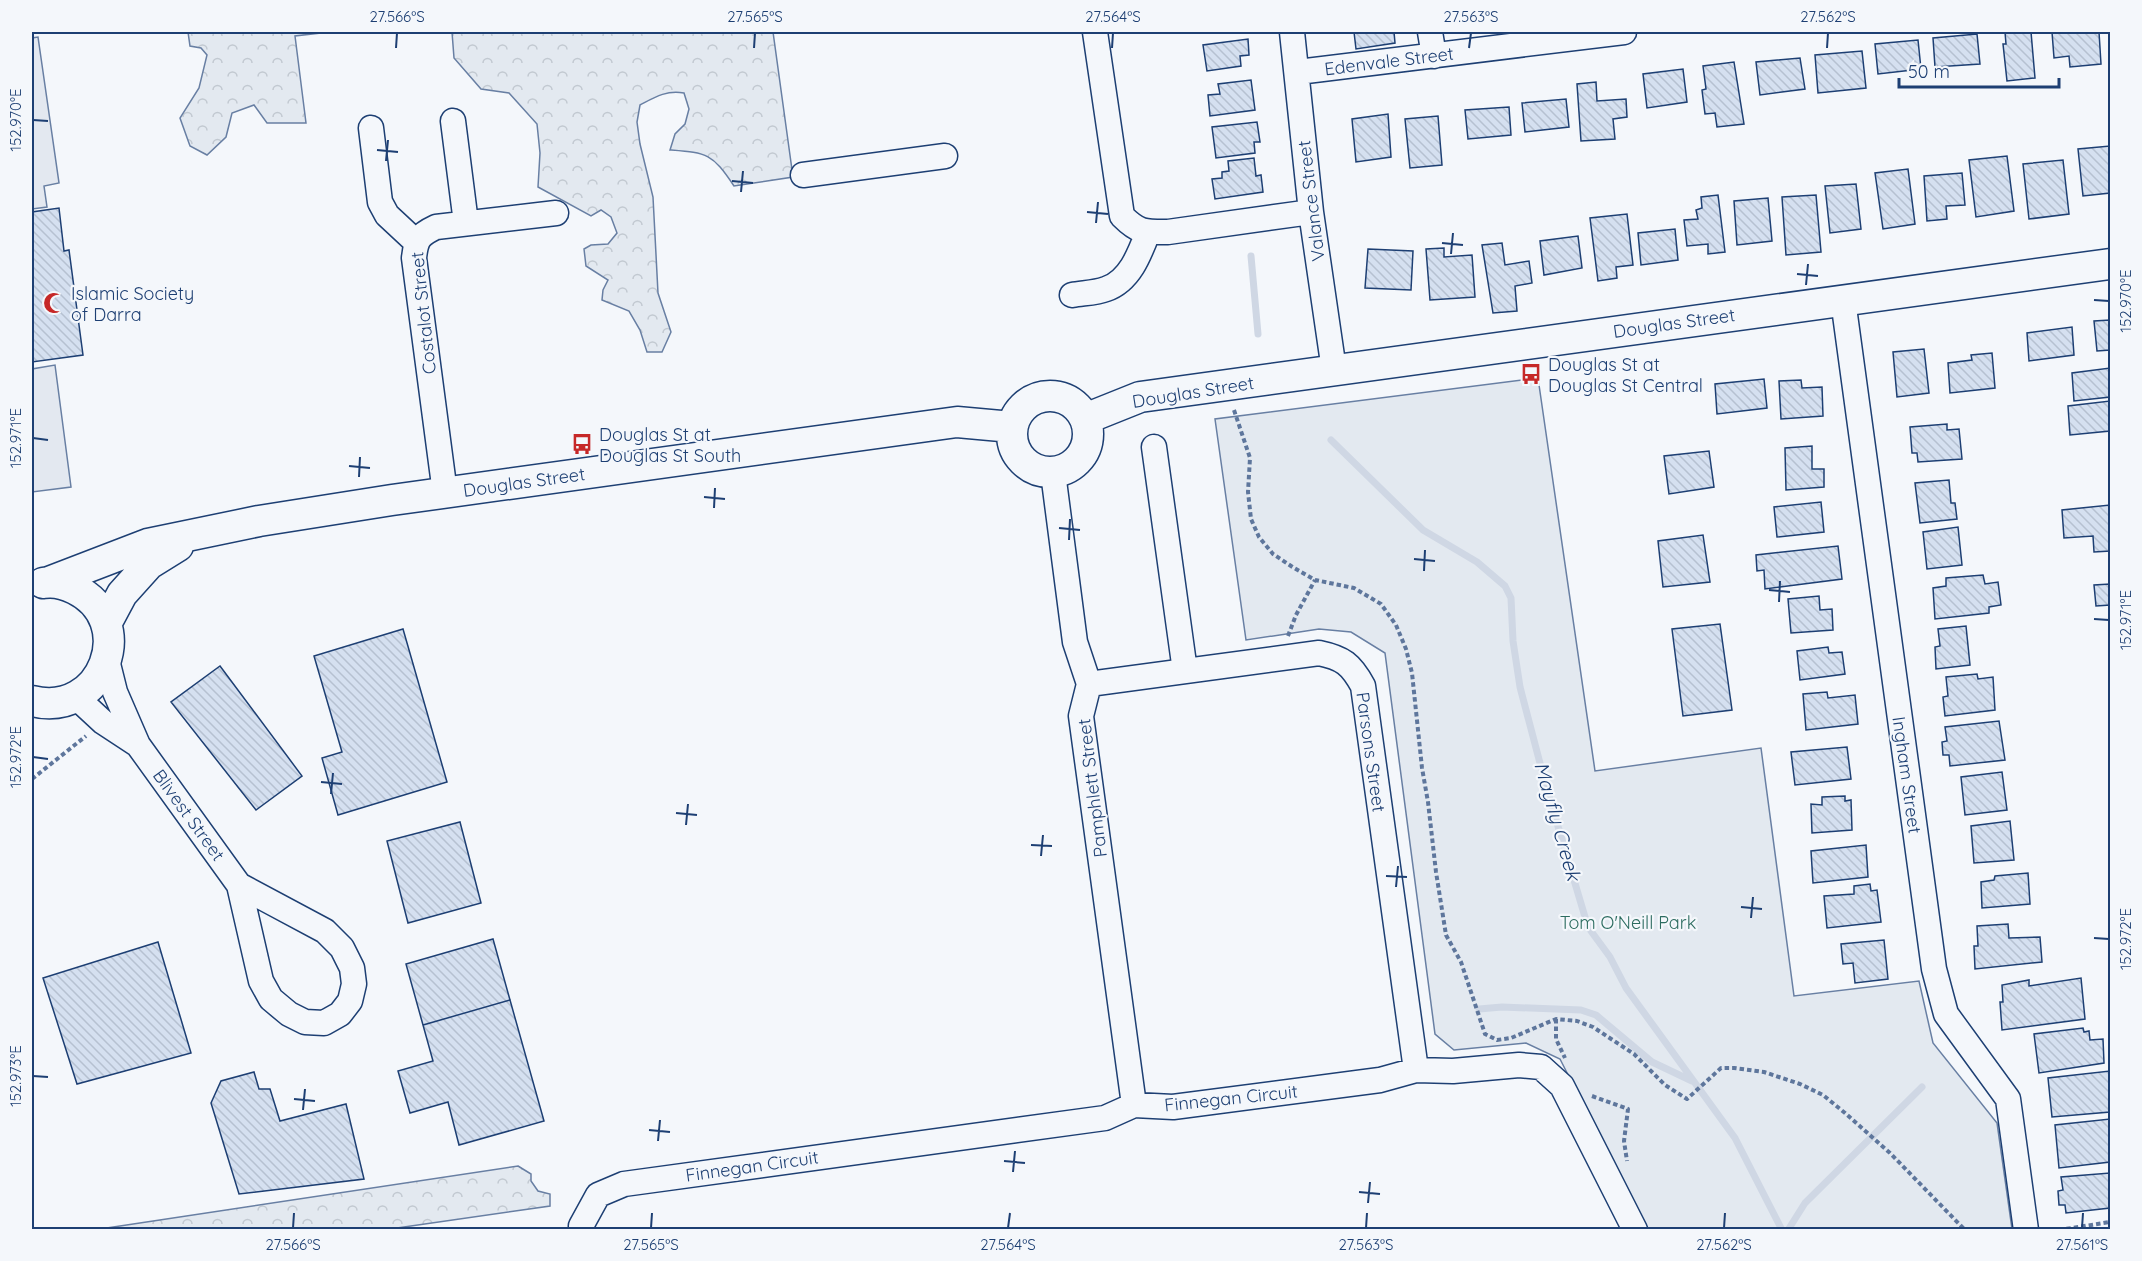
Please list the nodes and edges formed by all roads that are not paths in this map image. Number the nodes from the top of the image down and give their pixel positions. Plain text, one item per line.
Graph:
1 (1095, 32) edge
2 (1292, 32) edge
3 (1430, 32) edge
4 (1624, 32) edge
5 (1434, 56) junction
6 (1298, 72) junction
7 (453, 121) dead end
8 (371, 128) dead end
9 (945, 156) dead end
10 (803, 175) dead end
11 (1311, 212) junction
12 (556, 213) dead end
13 (466, 223) junction
14 (1148, 232) junction
15 (416, 242) junction
16 (2110, 264) edge
17 (1072, 295) dead end
18 (1842, 300) junction
19 (1334, 370) junction
20 (1084, 419) junction
21 (1012, 427) junction
22 (1154, 447) dead end
23 (1053, 472) junction
24 (445, 493) junction
25 (195, 535) junction
26 (40, 584) edge
27 (106, 624) junction
28 (107, 660) junction
29 (1185, 671) junction
30 (1089, 684) junction
31 (70, 699) junction
32 (32, 701) edge
33 (32, 716) edge
34 (138, 745) junction
35 (239, 885) junction
36 (1416, 1070) junction
37 (1134, 1105) junction
38 (582, 1230) edge
39 (1635, 1230) edge
40 (2026, 1230) edge

1 - 14 street
2 - 6 street, Valance Street
3 - 5 street
4 - 5 street, Edenvale Street
5 - 6 street, Edenvale Street
6 - 11 street, Valance Street
7 - 13 street
8 - 15 street
9 - 10 street
11 - 14 street
11 - 19 street, Valance Street
12 - 13 street, Costalot Street
13 - 15 street, Costalot Street
14 - 17 street
15 - 24 street, Costalot Street
16 - 18 main road, Douglas Street
18 - 19 main road, Douglas Street
18 - 40 street, Ingham Street
19 - 20 main road, Douglas Street
20 - 21 main road
20 - 23 main road
21 - 23 main road
21 - 24 main road, Douglas Street
22 - 29 street
23 - 30 street
24 - 25 main road, Douglas Street
25 - 26 main road, Douglas Street
25 - 27 main road, Douglas Street
26 - 27 main road
27 - 28 main road
28 - 31 main road
28 - 34 street, Blivest Street
29 - 30 street, Parsons Street
29 - 36 street, Parsons Street
30 - 37 street, Pamphlett Street
31 - 32 main road
31 - 33 main road
31 - 34 street, Blivest Street
34 - 35 street, Blivest Street
35 - 35 street, Blivest Street
36 - 37 street, Finnegan Circuit
36 - 39 street, Finnegan Circuit
37 - 38 street, Finnegan Circuit

